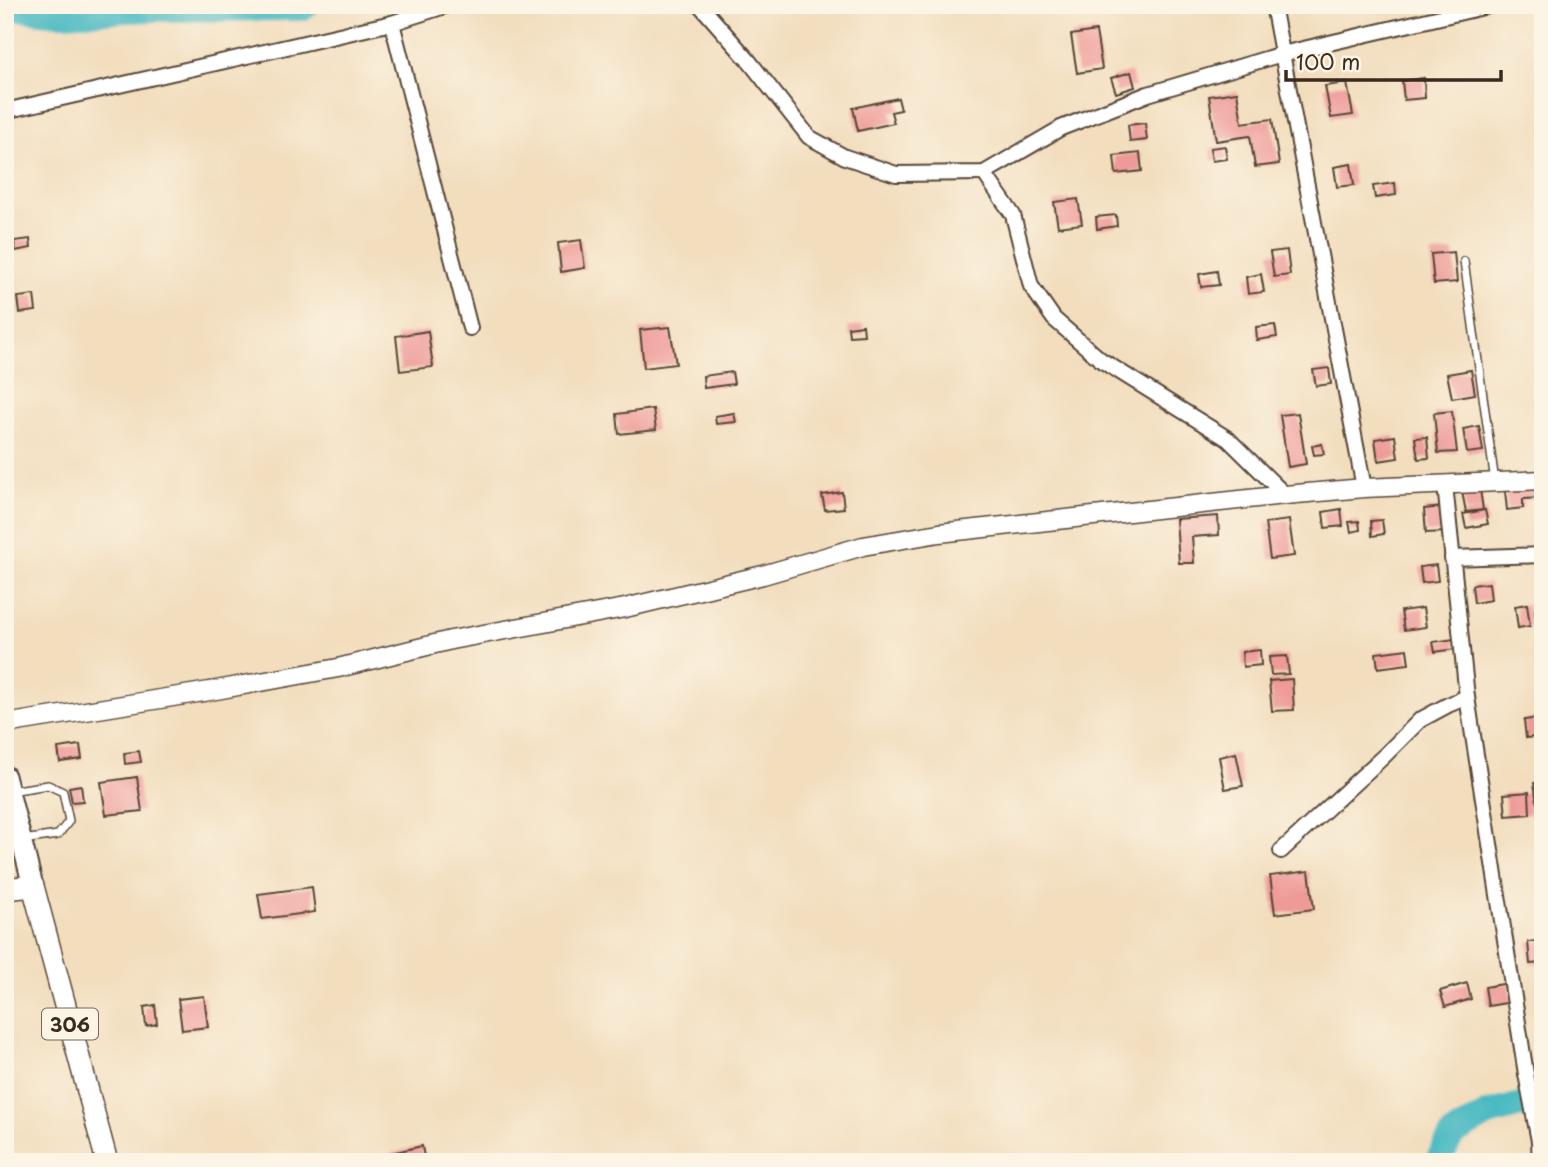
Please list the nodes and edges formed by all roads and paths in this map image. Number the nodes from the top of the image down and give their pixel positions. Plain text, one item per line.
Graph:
1 (448, 5) edge
2 (700, 5) edge
3 (1273, 5) edge
4 (1492, 5) edge
5 (392, 23) junction
6 (1282, 54) junction
7 (5, 111) edge
8 (984, 173) junction
9 (1464, 261) dead end
10 (470, 328) dead end
11 (1543, 480) edge
12 (1495, 483) junction
13 (1445, 485) junction
14 (1364, 488) junction
15 (1285, 495) junction
16 (1543, 555) edge
17 (1452, 558) junction
18 (1467, 697) junction
19 (5, 724) edge
20 (7, 784) edge
21 (22, 840) junction
22 (1280, 851) dead end
23 (33, 886) junction
24 (5, 889) edge
25 (107, 1162) edge
26 (1540, 1162) edge

1 - 5 street
2 - 8 street
3 - 6 street
4 - 6 street
5 - 7 street
5 - 10 street
6 - 8 street
6 - 14 street
8 - 15 street
9 - 12 lane
11 - 12 street
12 - 13 street
13 - 14 street
13 - 17 street
14 - 15 street
15 - 19 street
16 - 17 street
17 - 18 street
18 - 22 street
18 - 26 street
20 - 21 main road
20 - 21 lane
21 - 23 main road
23 - 24 main road
23 - 25 main road, 306

